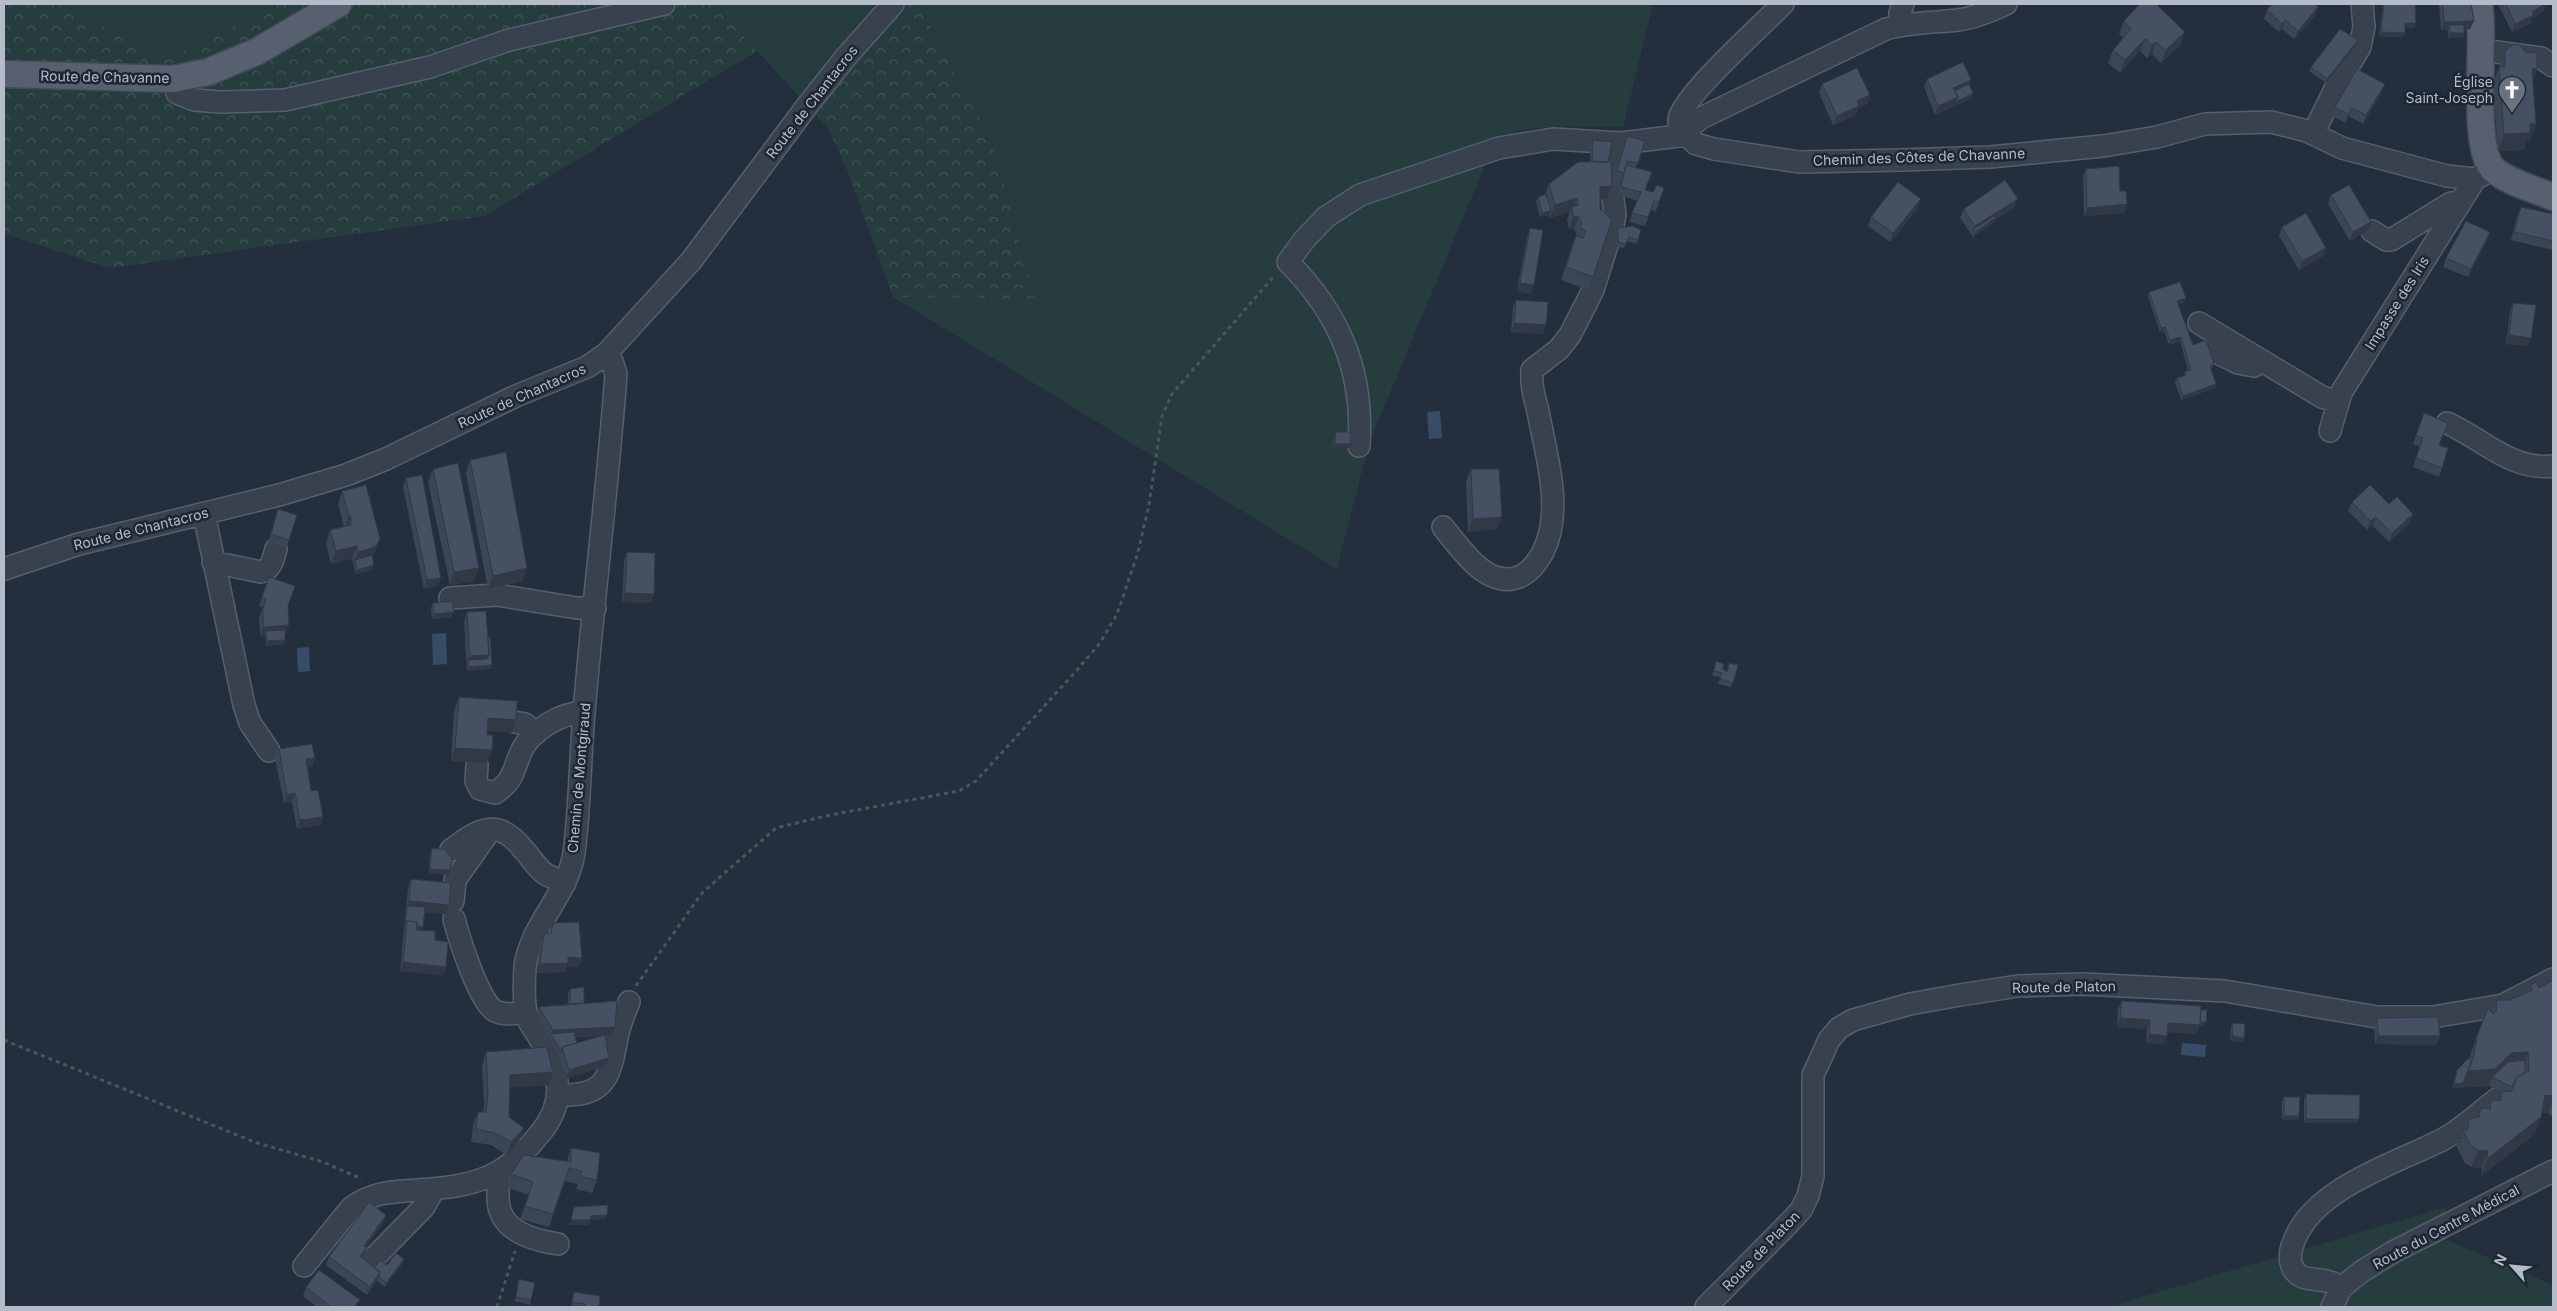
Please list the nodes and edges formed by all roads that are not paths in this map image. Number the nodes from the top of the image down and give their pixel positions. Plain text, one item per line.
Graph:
1 (338, 4) edge
2 (664, 4) edge
3 (893, 4) edge
4 (1783, 4) edge
5 (2006, 4) edge
6 (2362, 4) edge
7 (2480, 4) edge
8 (1902, 14) edge
9 (2482, 50) junction
10 (2553, 66) edge
11 (4, 74) edge
12 (173, 79) junction
13 (2313, 134) junction
14 (1688, 135) junction
15 (1621, 143) junction
16 (2484, 174) junction
17 (2553, 197) edge
18 (2459, 204) junction
19 (2372, 231) edge
20 (2199, 324) dead end
21 (2212, 350) dead end
22 (606, 354) junction
23 (2272, 367) junction
24 (2338, 402) junction
25 (2447, 423) edge
26 (2330, 431) dead end
27 (1359, 446) dead end
28 (2553, 466) edge
29 (204, 514) junction
30 (1443, 527) dead end
31 (276, 549) dead end
32 (213, 562) junction
33 (4, 569) edge
34 (453, 604) edge
35 (594, 614) junction
36 (584, 712) junction
37 (514, 722) edge
38 (535, 734) junction
39 (269, 751) dead end
40 (477, 765) edge
41 (491, 828) junction
42 (451, 850) dead end
43 (565, 883) junction
44 (2553, 979) edge
45 (629, 1002) road end
46 (526, 1012) junction
47 (559, 1095) junction
48 (2497, 1099) edge
49 (2553, 1171) edge
50 (498, 1174) junction
51 (434, 1188) junction
52 (558, 1244) dead end
53 (304, 1266) dead end
54 (366, 1266) edge
55 (2341, 1288) junction
56 (1706, 1307) edge
57 (2332, 1307) edge

1 - 12 main road, Route de Chavanne
2 - 12 street
3 - 22 street, Route de Chantacros
4 - 14 street
5 - 8 street
6 - 13 street
7 - 9 main road
8 - 14 street
9 - 10 street
9 - 16 main road
11 - 12 main road, Route de Chavanne
13 - 14 street, Chemin des Côtes de Chavanne
13 - 16 street, Chemin des Côtes de Chavanne
14 - 15 street
15 - 27 street
15 - 30 street
16 - 17 main road
16 - 18 street, Impasse des Iris
18 - 19 street
18 - 24 street, Impasse des Iris
20 - 23 street
21 - 23 street
22 - 29 street, Route de Chantacros
22 - 35 street, Chemin de Montgiraud
23 - 24 street
24 - 26 street, Impasse des Iris
25 - 28 street
29 - 32 street
29 - 33 street, Route de Chantacros
31 - 32 street
32 - 39 street
34 - 35 street
35 - 36 street, Chemin de Montgiraud
36 - 38 street
36 - 43 street, Chemin de Montgiraud
37 - 38 street
38 - 40 street
41 - 42 street
41 - 43 street
41 - 46 street
43 - 46 street, Chemin de Montgiraud
44 - 56 street, Route de Platon
45 - 47 street
46 - 47 street, Chemin de Montgiraud
47 - 50 street
48 - 55 street
49 - 55 street, Route du Centre Médical
50 - 51 street
50 - 52 street
51 - 53 street
51 - 54 street
55 - 57 street, Route du Centre Médical

